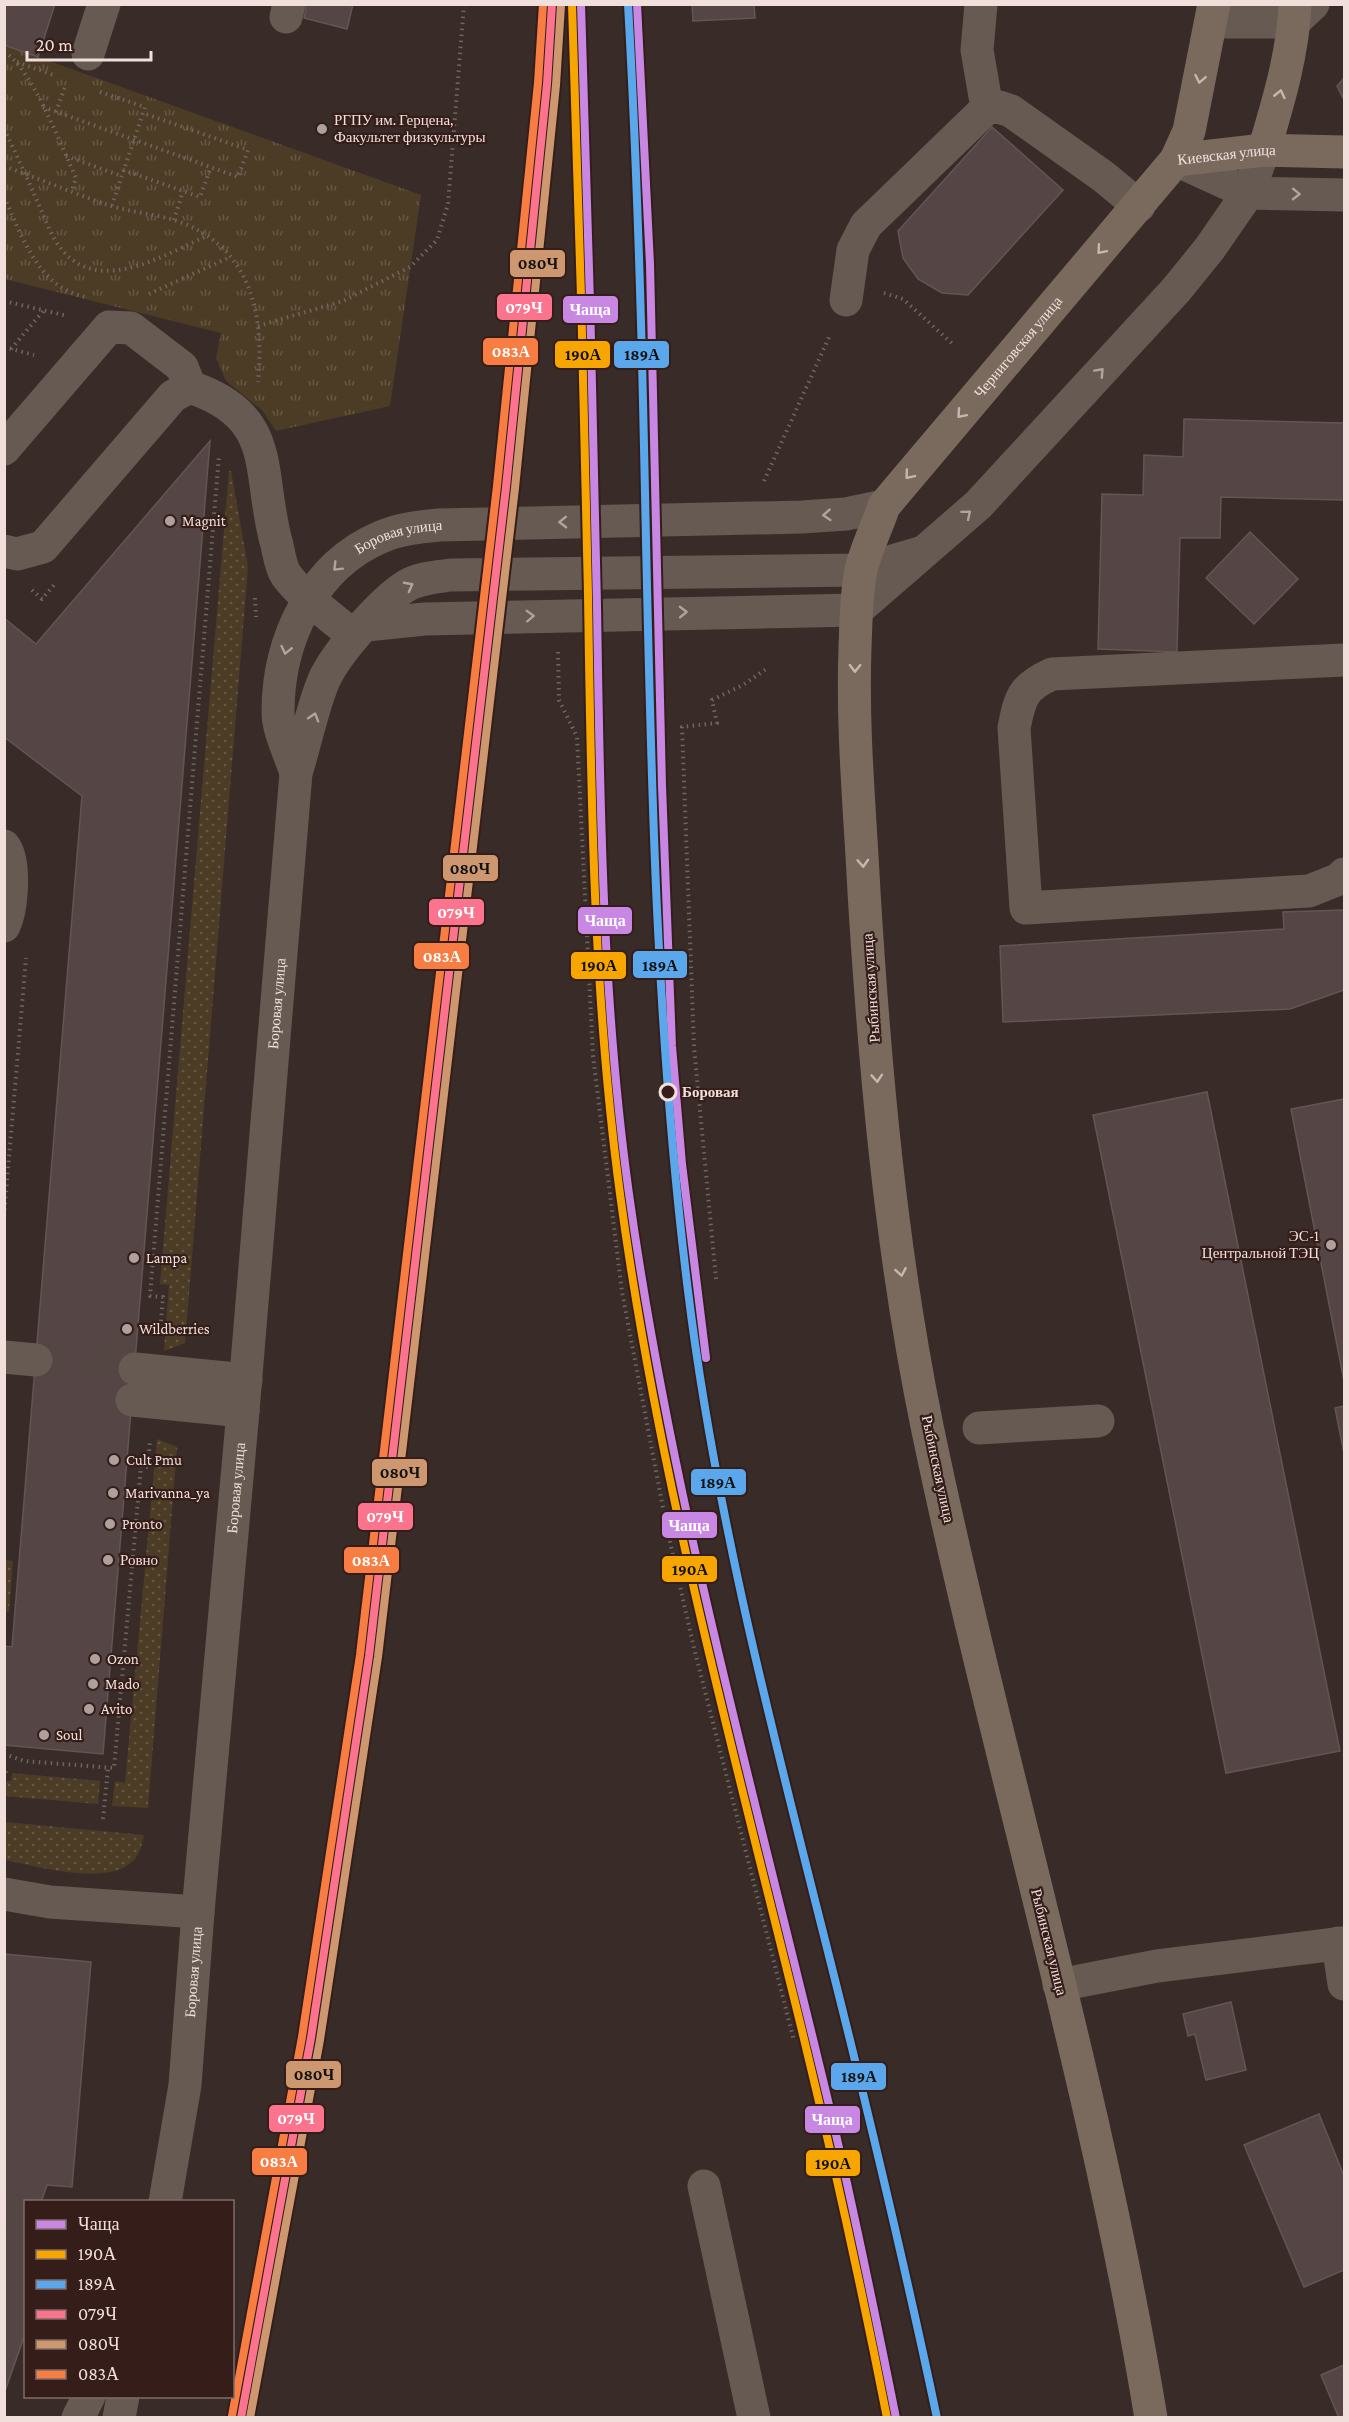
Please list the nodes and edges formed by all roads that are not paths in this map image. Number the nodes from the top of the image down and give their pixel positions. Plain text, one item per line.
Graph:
1 (104, 4) edge
2 (981, 4) edge
3 (1300, 10) edge
4 (1212, 13) edge
5 (88, 54) dead end
6 (987, 108) junction
7 (1264, 150) junction
8 (1344, 152) edge
9 (1176, 160) junction
10 (1248, 193) junction
11 (1344, 195) edge
12 (1139, 206) junction
13 (847, 291) road end
14 (189, 387) junction
15 (4, 449) edge
16 (884, 506) junction
17 (4, 551) edge
18 (922, 552) junction
19 (861, 570) junction
20 (623, 571) joint
21 (310, 597) junction
22 (857, 610) junction
23 (360, 631) junction
24 (1344, 660) edge
25 (296, 773) junction
26 (4, 846) edge
27 (1344, 874) edge
28 (4, 926) edge
29 (244, 1407) junction
30 (1098, 1421) dead end
31 (979, 1428) dead end
32 (4, 1894) edge
33 (198, 1912) junction
34 (1341, 1943) edge
35 (1344, 1984) edge
36 (1059, 1985) junction
37 (704, 2186) dead end
38 (165, 2200) edge
39 (88, 2398) edge
40 (123, 2398) edge
41 (78, 2418) edge
42 (119, 2418) edge
43 (754, 2418) edge
44 (1151, 2418) edge

1 - 5 street
2 - 6 street
3 - 4 street, Черниговская улица
7 -> 3 main road, Черниговская улица
4 -> 9 main road, Черниговская улица
6 - 12 street
6 - 13 street
7 - 8 main road, Киевская улица
7 - 9 main road, Киевская улица
7 - 10 street, Черниговская улица
9 - 10 street, Киевская улица
9 - 12 main road, Черниговская улица
10 -> 11 street, Киевская улица
18 -> 10 street, Черниговская улица
12 -> 16 main road, Черниговская улица
14 - 15 street
14 - 17 street
14 - 21 street
16 - 19 main road, Рыбинская улица
16 -> 21 street, Боровая улица
18 - 19 street, Черниговская улица
18 - 22 street, Черниговская улица
19 - 20 street, Черниговская улица
19 - 22 main road, Рыбинская улица
23 -> 20 street, Боровая улица
21 - 23 street
21 -> 25 street, Боровая улица
23 -> 22 street
22 -> 36 main road, Рыбинская улица
25 -> 23 street, Боровая улица
24 - 27 street
25 - 29 street, Боровая улица
26 - 28 street
29 - 29 street
29 - 33 street, Боровая улица
30 - 31 street
32 - 33 street
33 - 38 street, Боровая улица
34 - 35 street
34 - 36 street
36 - 44 main road, Рыбинская улица
37 - 43 street
39 - 41 street
40 - 42 street

